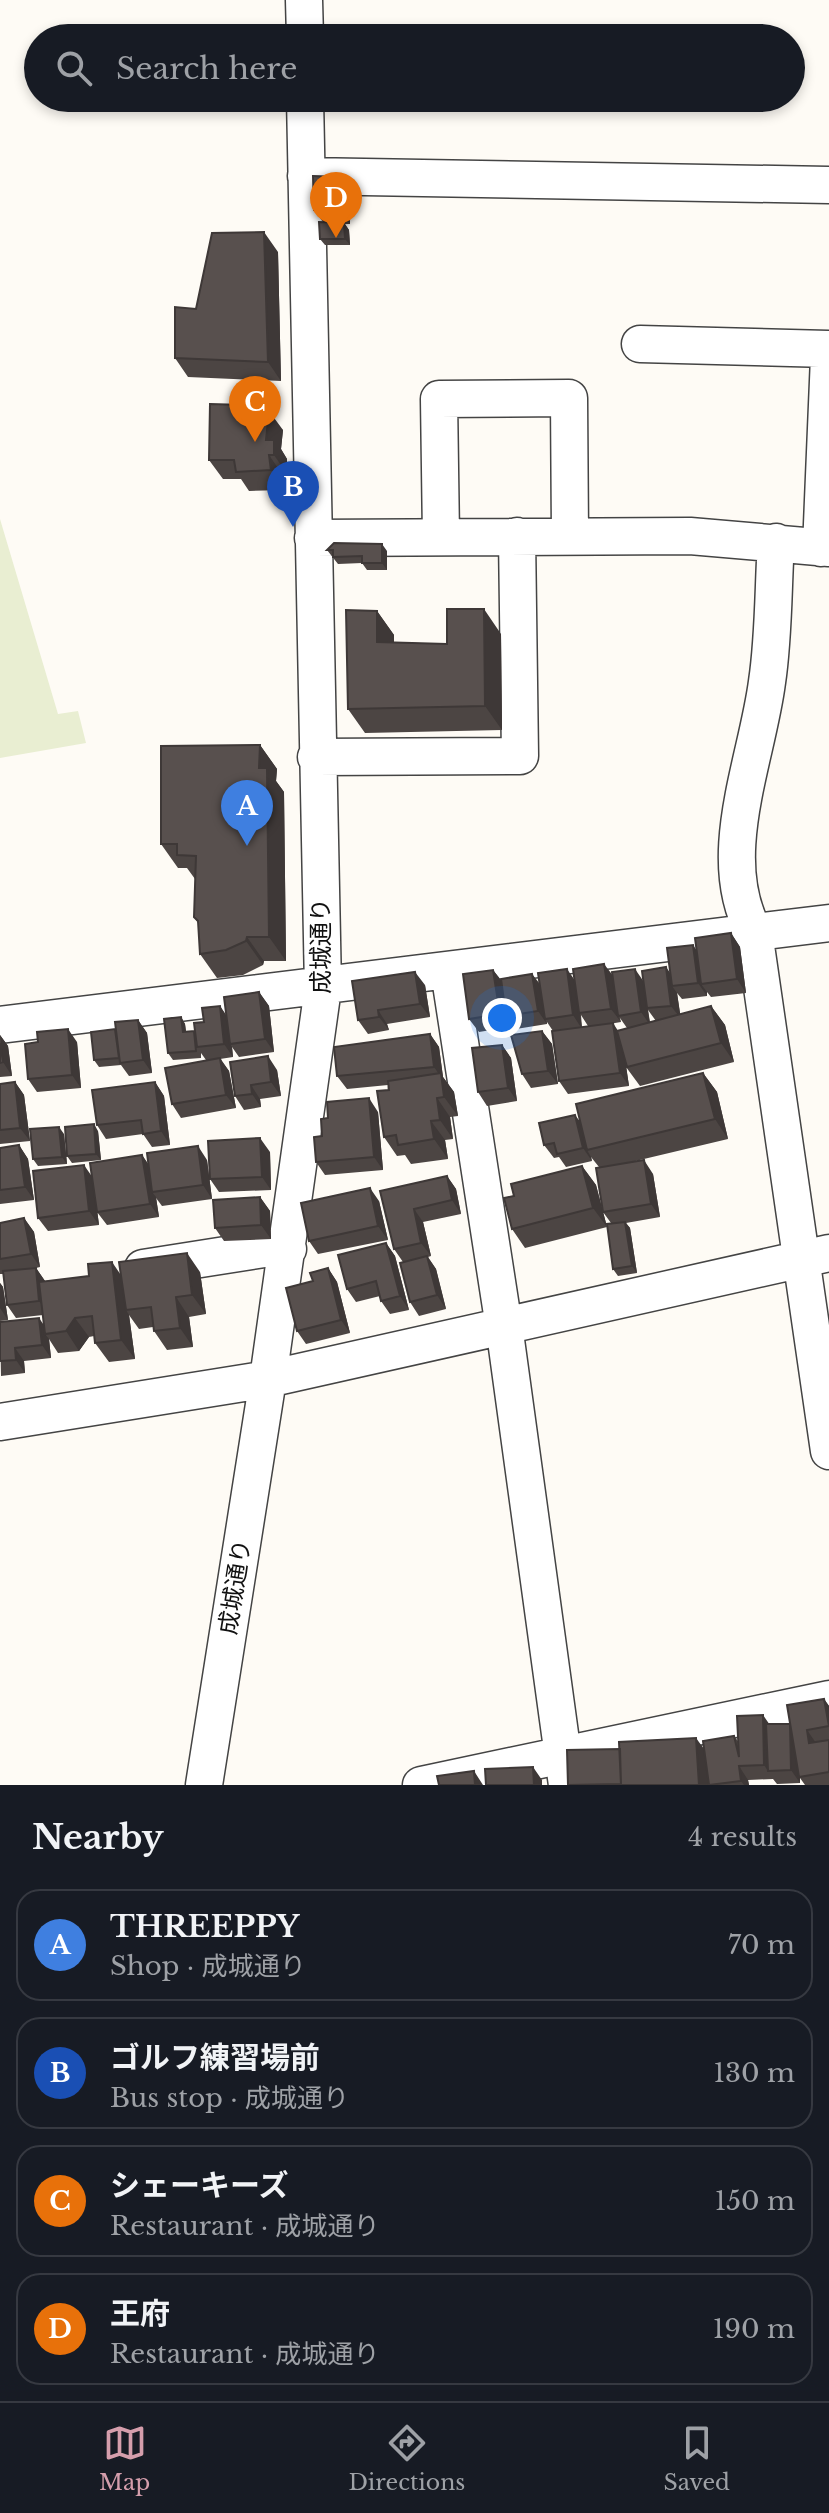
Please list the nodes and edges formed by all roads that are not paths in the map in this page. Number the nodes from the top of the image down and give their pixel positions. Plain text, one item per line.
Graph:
1 (304, 0) edge
2 (305, 24) edge
3 (305, 112) edge
4 (306, 176) junction
5 (829, 185) edge
6 (640, 344) dead end
7 (829, 349) edge
8 (829, 357) edge
9 (829, 380) edge
10 (517, 536) junction
11 (570, 536) junction
12 (441, 537) junction
13 (313, 538) junction
14 (776, 542) junction
15 (825, 548) edge
16 (316, 757) junction
17 (829, 923) edge
18 (754, 932) junction
19 (449, 971) junction
20 (323, 988) junction
21 (0, 1025) edge
22 (288, 1249) junction
23 (815, 1256) edge
24 (118, 1272) edge
25 (504, 1324) junction
26 (268, 1379) junction
27 (0, 1422) edge
28 (829, 1451) edge
29 (829, 1699) edge
30 (565, 1769) edge
31 (204, 1785) edge
32 (421, 1785) edge

1 - 2 street
3 - 4 street, 成城通り
4 - 5 street
4 - 13 street, 成城通り
6 - 7 street
8 - 9 street
9 - 15 street
10 - 11 street
10 - 12 street
10 - 16 street
11 - 12 street
11 - 14 street
12 - 13 street
13 - 16 street, 成城通り
14 - 15 street
14 - 18 street
16 - 20 street, 成城通り
17 - 18 street
18 - 19 street
18 - 23 street
19 - 20 street
19 - 25 street
20 - 21 street
20 - 22 street, 成城通り
22 - 24 street
22 - 26 street, 成城通り
23 - 25 street
23 - 28 street
25 - 26 street
25 - 30 street
26 - 27 street
26 - 31 street, 成城通り
29 - 30 street
30 - 32 street

